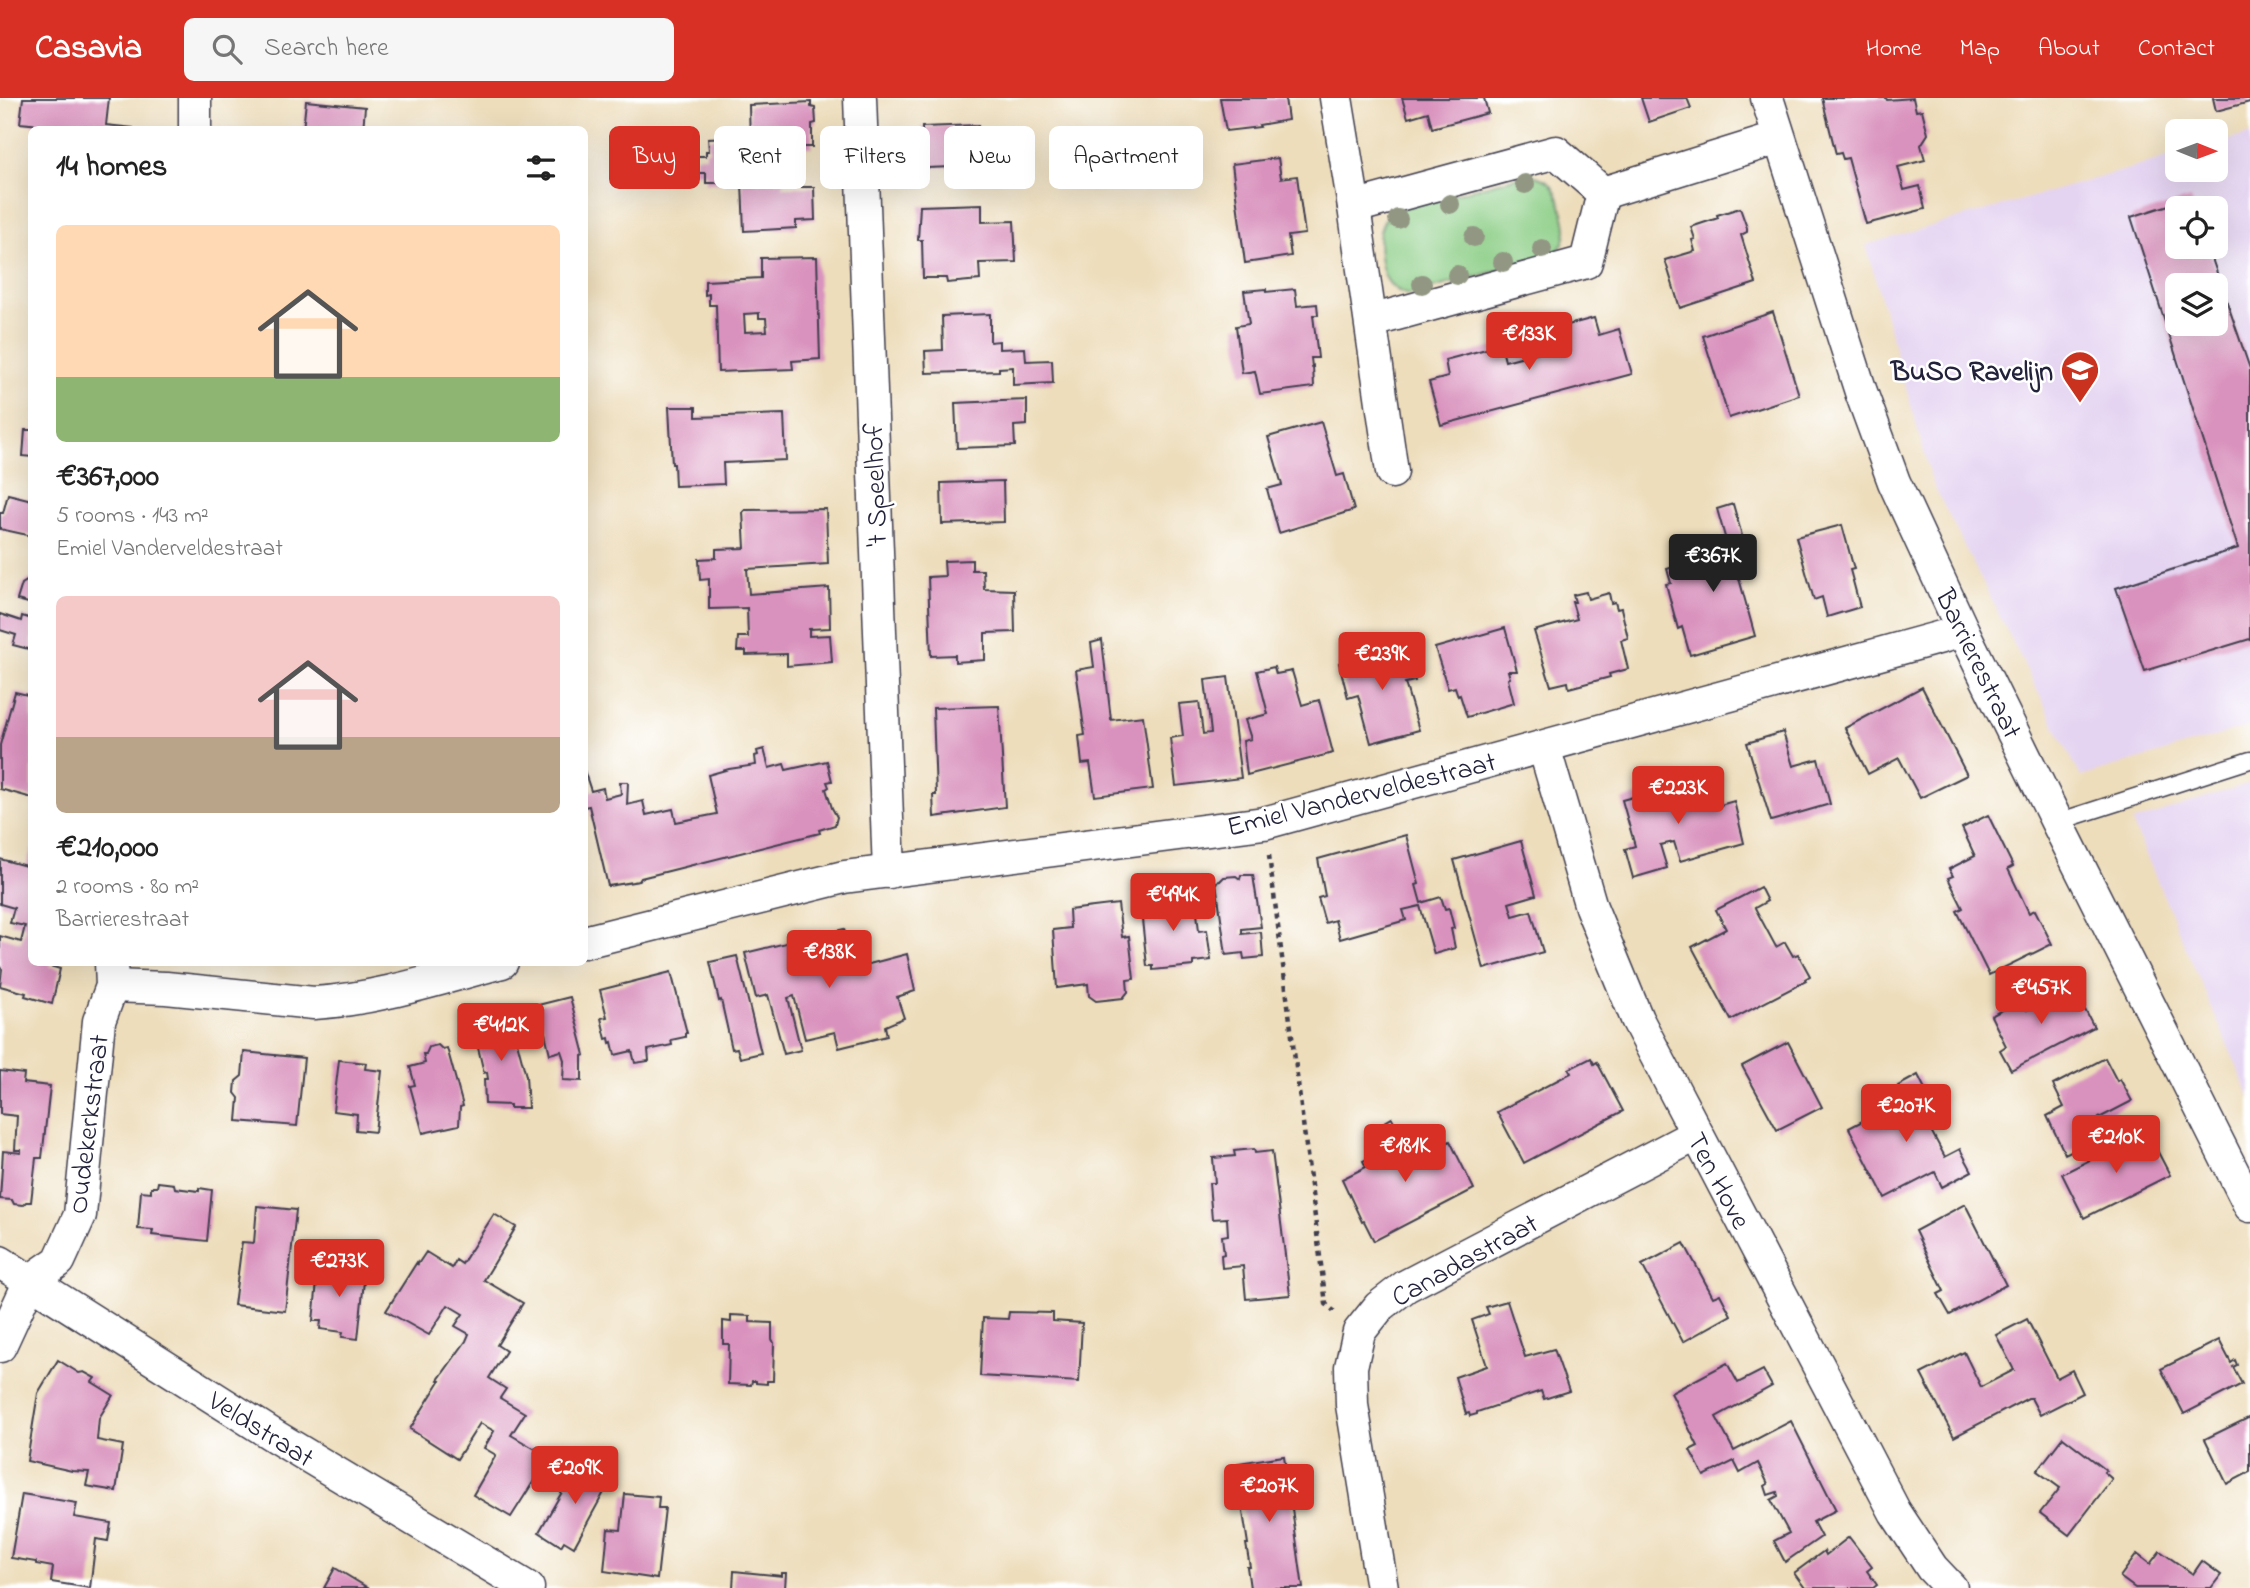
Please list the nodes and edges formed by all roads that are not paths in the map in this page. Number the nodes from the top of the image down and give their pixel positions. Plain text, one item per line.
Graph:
1 (195, 98) edge
2 (860, 98) edge
3 (1336, 98) edge
4 (1767, 98) edge
5 (195, 126) edge
6 (1779, 138) junction
7 (1603, 193) junction
8 (1354, 207) junction
9 (1371, 321) junction
10 (1392, 472) dead end
11 (1963, 631) junction
12 (1544, 747) junction
13 (2250, 760) edge
14 (2057, 822) junction
15 (888, 872) junction
16 (588, 941) edge
17 (486, 966) edge
18 (112, 974) edge
19 (1696, 1135) junction
20 (2250, 1206) edge
21 (0, 1262) edge
22 (30, 1281) junction
23 (0, 1346) edge
24 (528, 1588) edge
25 (1382, 1588) edge
26 (1951, 1588) edge

1 - 5 street
2 - 15 street, 't Speelhof
3 - 8 street
4 - 6 street, Barrierestraat
6 - 7 street
6 - 11 street, Barrierestraat
7 - 8 street
7 - 9 street
8 - 9 street
9 - 10 street
11 - 12 street, Emiel Vanderveldestraat
11 - 14 street, Barrierestraat
12 - 15 street, Emiel Vanderveldestraat
12 - 19 street, Ten Hove
13 - 14 lane
14 - 20 street, Barrierestraat
15 - 16 street, Emiel Vanderveldestraat
17 - 18 street
18 - 22 street, Oudekerkstraat
19 - 25 street, Canadastraat
19 - 26 street, Ten Hove
21 - 22 street, Veldstraat
22 - 23 street
22 - 24 street, Veldstraat

